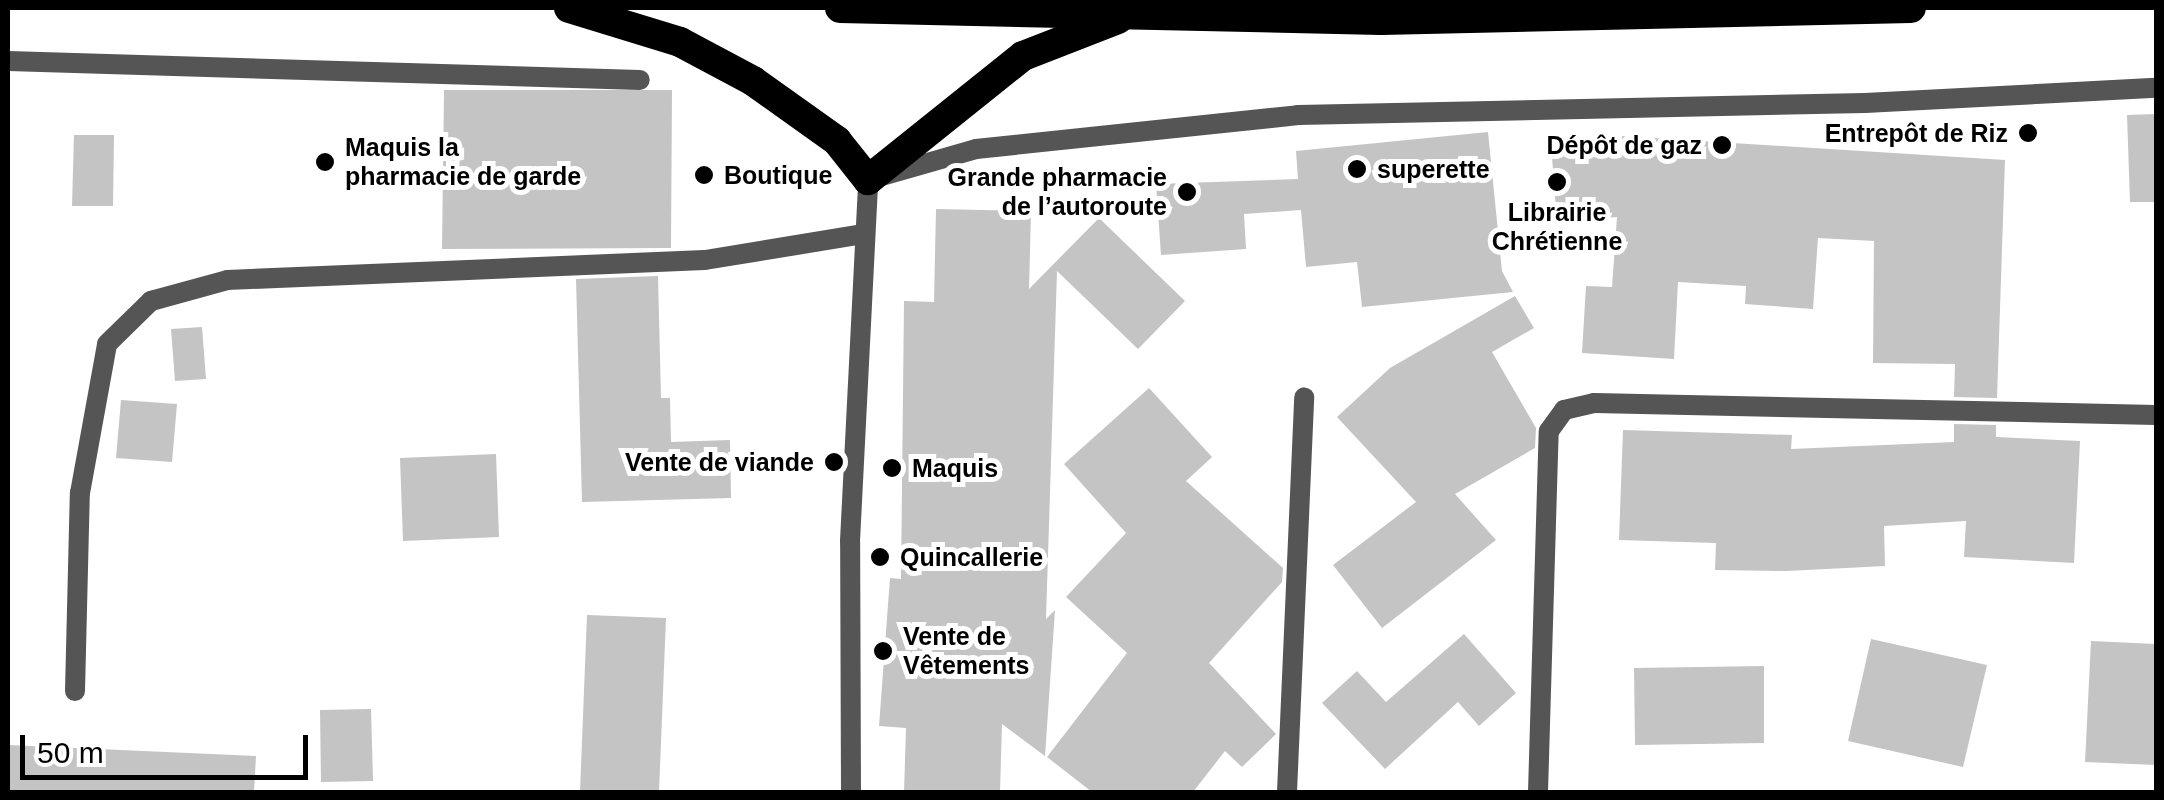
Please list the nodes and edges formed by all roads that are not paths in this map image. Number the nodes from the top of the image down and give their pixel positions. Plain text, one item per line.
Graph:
1 (569, 8) edge
2 (840, 8) edge
3 (1911, 8) edge
4 (1134, 13) junction
5 (8, 61) edge
6 (640, 80) dead end
7 (2156, 88) edge
8 (868, 180) junction
9 (864, 234) junction
10 (1304, 397) dead end
11 (2156, 416) edge
12 (74, 692) dead end
13 (851, 792) edge
14 (1287, 792) edge
15 (1538, 792) edge

1 - 8 highway
2 - 4 highway
3 - 4 highway
4 - 8 highway
5 - 6 street
7 - 8 street
8 - 9 street
9 - 12 street
9 - 13 street
10 - 14 street
11 - 15 street

